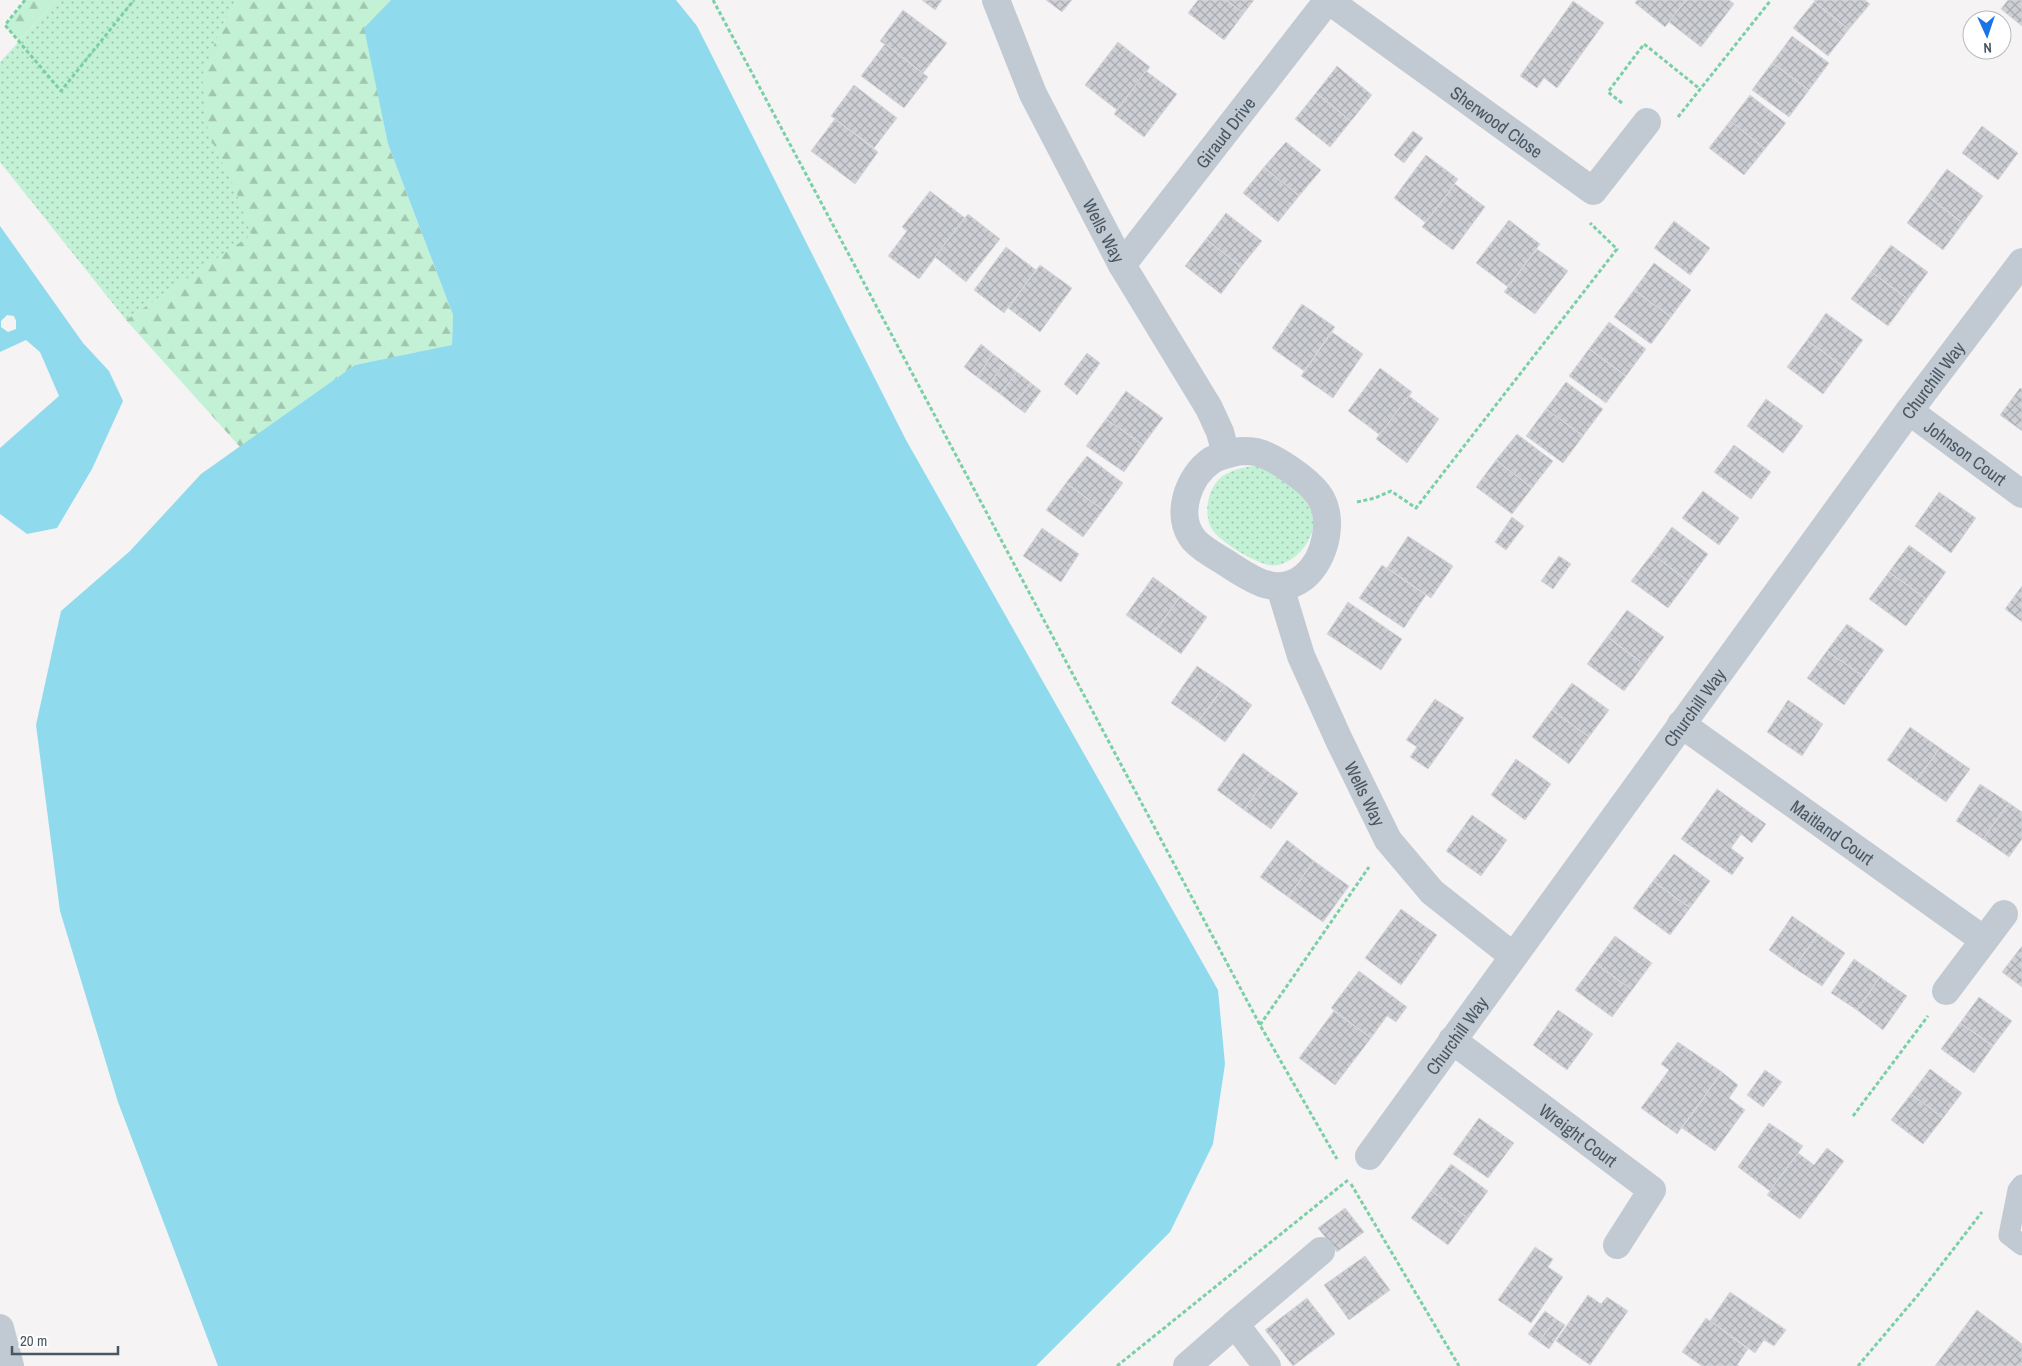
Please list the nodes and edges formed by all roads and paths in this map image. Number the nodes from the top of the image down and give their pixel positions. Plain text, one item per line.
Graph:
1 (25, 0) edge
2 (134, 0) edge
3 (713, 0) edge
4 (996, 0) edge
5 (1328, 0) edge
6 (1771, 0) edge
7 (1700, 89) dead end
8 (1647, 122) dead end
9 (1593, 192) junction
10 (2022, 262) edge
11 (1122, 265) junction
12 (1909, 411) junction
13 (1226, 454) junction
14 (2022, 494) edge
15 (1324, 508) junction
16 (1280, 587) junction
17 (1681, 724) junction
18 (1388, 840) junction
19 (2004, 914) dead end
20 (1984, 940) junction
21 (1513, 956) junction
22 (1946, 991) joint
23 (1260, 1025) junction
24 (1452, 1040) junction
25 (1853, 1116) dead end
26 (1368, 1156) dead end
27 (1338, 1162) dead end
28 (2022, 1184) edge
29 (1988, 1205) dead end
30 (1618, 1245) dead end
31 (2022, 1245) edge
32 (1321, 1251) dead end
33 (1236, 1324) junction
34 (0, 1328) edge
35 (10, 1366) edge
36 (1117, 1366) edge
37 (1186, 1366) edge
38 (1267, 1366) edge
39 (1459, 1366) edge
40 (1858, 1366) edge

1 - 2 path
3 - 23 path
4 - 11 street, Wells Way
5 - 9 street, Sherwood Close
5 - 11 street, Giraud Drive
6 - 7 path
8 - 9 street
9 - 15 path
10 - 12 street, Churchill Way
11 - 13 street, Wells Way
12 - 14 street, Johnson Court
12 - 17 street, Churchill Way
13 - 15 street
13 - 16 street
15 - 16 street
16 - 18 street, Wells Way
17 - 20 street, Maitland Court
17 - 21 street, Churchill Way
18 - 21 street, Wells Way
18 - 23 path
19 - 20 street
20 - 22 street
21 - 24 street, Churchill Way
22 - 25 path
23 - 27 path
24 - 26 street, Churchill Way
24 - 30 street, Wreight Court
28 - 31 lane
29 - 40 path
32 - 33 street
33 - 37 street
33 - 38 street
34 - 35 street
36 - 39 path

